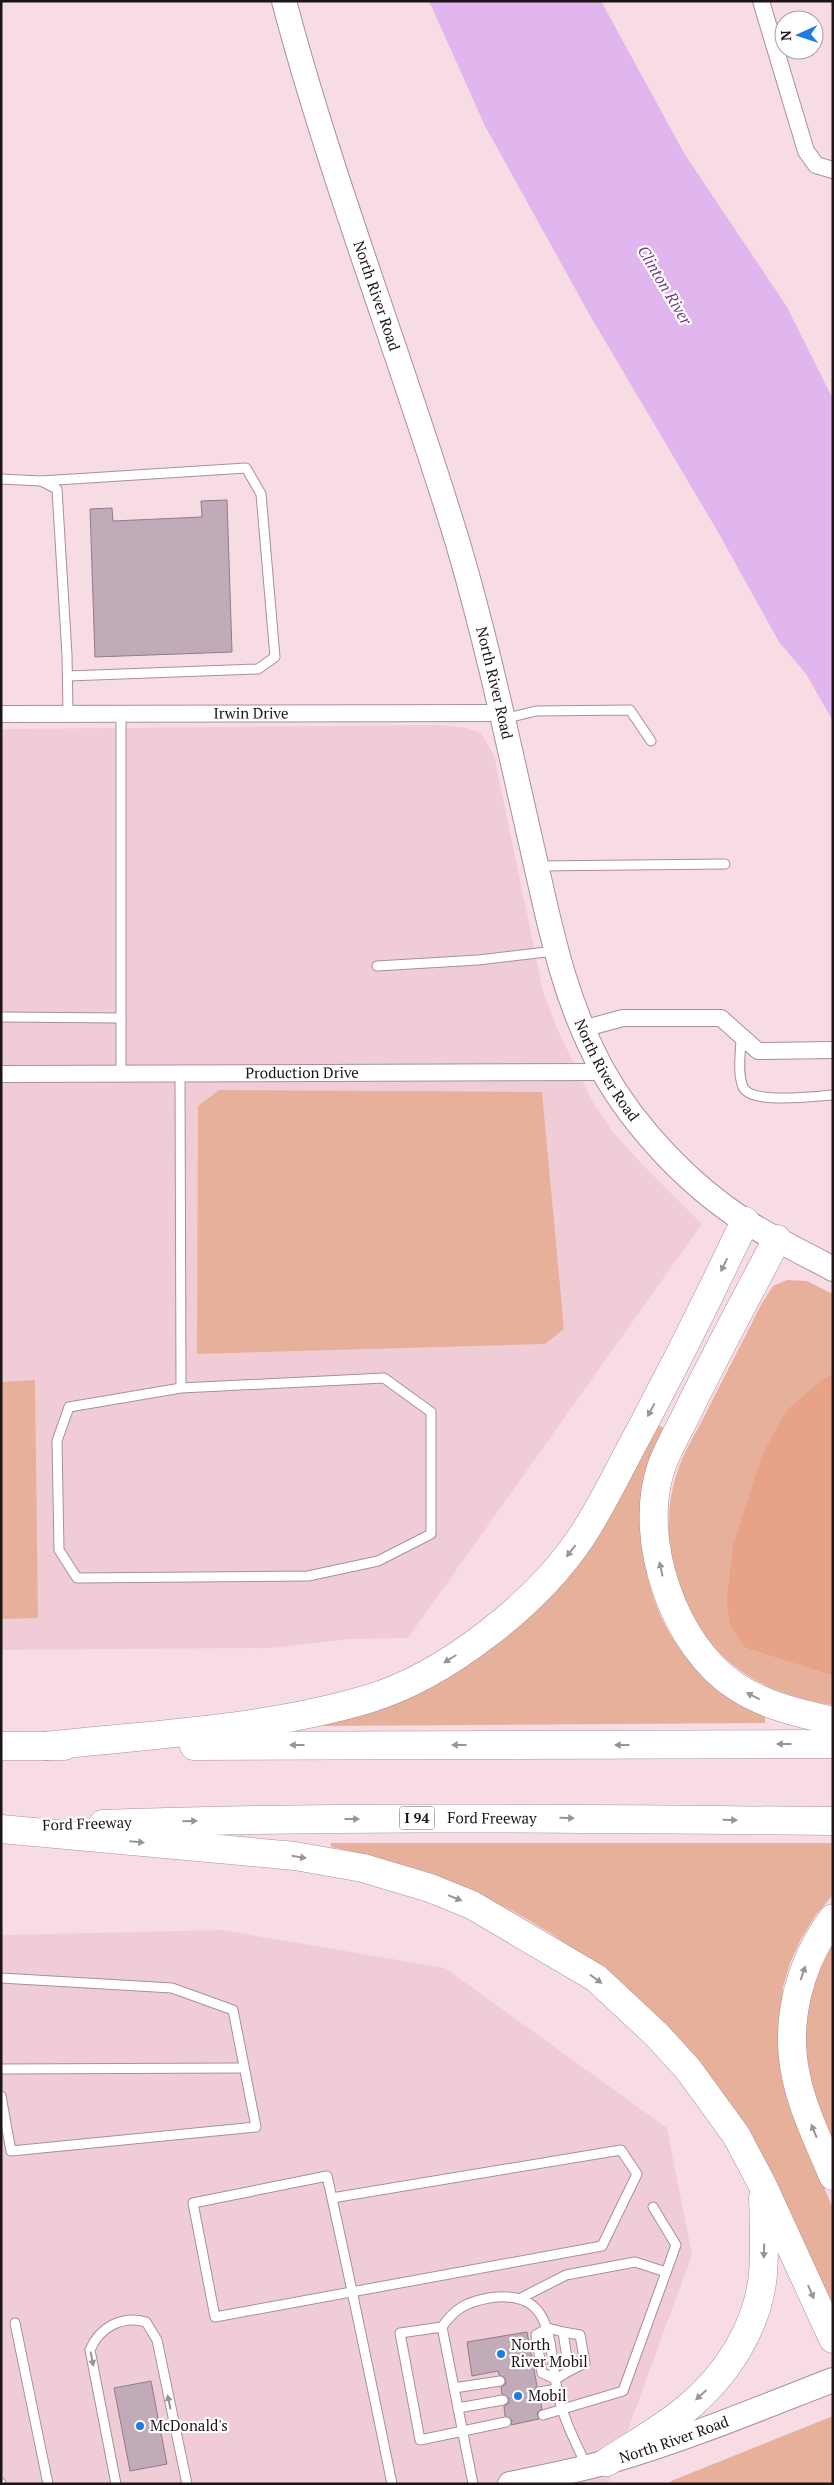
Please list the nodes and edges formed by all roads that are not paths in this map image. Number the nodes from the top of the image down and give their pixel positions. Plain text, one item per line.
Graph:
1 (284, 1) edge
2 (761, 1) edge
3 (833, 170) edge
4 (1, 479) edge
5 (40, 481) junction
6 (68, 676) junction
7 (68, 713) junction
8 (122, 713) junction
9 (1, 714) edge
10 (502, 716) junction
11 (651, 741) dead end
12 (725, 864) dead end
13 (536, 866) junction
14 (556, 951) junction
15 (377, 966) dead end
16 (1, 1017) edge
17 (121, 1018) junction
18 (582, 1029) junction
19 (742, 1036) junction
20 (833, 1050) edge
21 (604, 1072) junction
22 (121, 1073) junction
23 (180, 1073) junction
24 (1, 1074) edge
25 (833, 1095) edge
26 (745, 1221) junction
27 (777, 1239) junction
28 (833, 1269) edge
29 (181, 1388) junction
30 (833, 1721) edge
31 (833, 1744) edge
32 (1, 1746) edge
33 (46, 1746) junction
34 (833, 1821) edge
35 (1, 1829) edge
36 (833, 1918) edge
37 (1, 1978) edge
38 (243, 2068) junction
39 (1, 2069) edge
40 (1, 2096) edge
41 (833, 2176) edge
42 (762, 2184) junction
43 (332, 2198) junction
44 (653, 2208) dead end
45 (666, 2272) junction
46 (352, 2292) junction
47 (521, 2298) junction
48 (15, 2323) dead end
49 (442, 2326) junction
50 (548, 2328) junction
51 (563, 2332) junction
52 (833, 2339) edge
53 (569, 2371) junction
54 (833, 2380) edge
55 (500, 2381) dead end
56 (556, 2384) junction
57 (454, 2388) junction
58 (538, 2392) dead end
59 (503, 2400) dead end
60 (458, 2408) junction
61 (563, 2410) junction
62 (543, 2414) dead end
63 (506, 2422) dead end
64 (463, 2432) junction
65 (597, 2465) junction
66 (524, 2482) edge
67 (48, 2484) edge
68 (116, 2484) edge
69 (186, 2484) edge
70 (392, 2484) edge
71 (473, 2484) edge

1 - 10 street, North River Road
2 - 3 street
4 - 5 lane
5 - 6 lane
5 - 6 lane
6 - 7 lane
7 - 8 street, Irwin Drive
7 - 9 street, Irwin Drive
8 - 10 street, Irwin Drive
8 - 17 lane
10 - 11 lane
10 - 13 street, North River Road
12 - 13 lane
13 - 14 street, North River Road
14 - 15 lane
14 - 18 street, North River Road
16 - 17 lane
17 - 22 lane
18 - 19 street
18 - 21 street, North River Road
19 - 20 street
19 - 25 lane
21 - 23 street, Production Drive
21 - 26 street, North River Road
22 - 23 street, Production Drive
22 - 24 street, Production Drive
23 - 29 lane
26 - 27 street, North River Road
26 -> 33 highway
27 - 28 street, North River Road
30 -> 27 highway
29 - 29 lane
31 -> 33 highway
32 - 33 highway
35 -> 34 highway, Ford Freeway / I 94
35 -> 42 highway
41 -> 36 highway
37 - 38 lane
38 - 39 lane
38 - 40 lane
42 -> 52 highway
42 -> 65 highway
43 - 46 lane
43 - 46 lane
43 - 46 lane
44 - 45 lane
45 - 47 lane
45 - 61 lane
46 - 70 lane
47 - 49 lane
47 - 50 lane
48 - 67 lane
49 - 57 lane
49 - 64 lane
50 - 51 lane
50 - 56 lane
50 - 56 lane
51 - 53 lane
51 - 53 lane
53 - 56 lane
54 - 65 street, North River Road
55 - 57 lane
56 - 58 lane
56 - 61 lane
57 - 60 lane
59 - 60 lane
60 - 64 lane
61 - 62 lane
61 - 65 lane
63 - 64 lane
64 - 71 lane
65 - 66 street, North River Road
69 -> 68 lane

